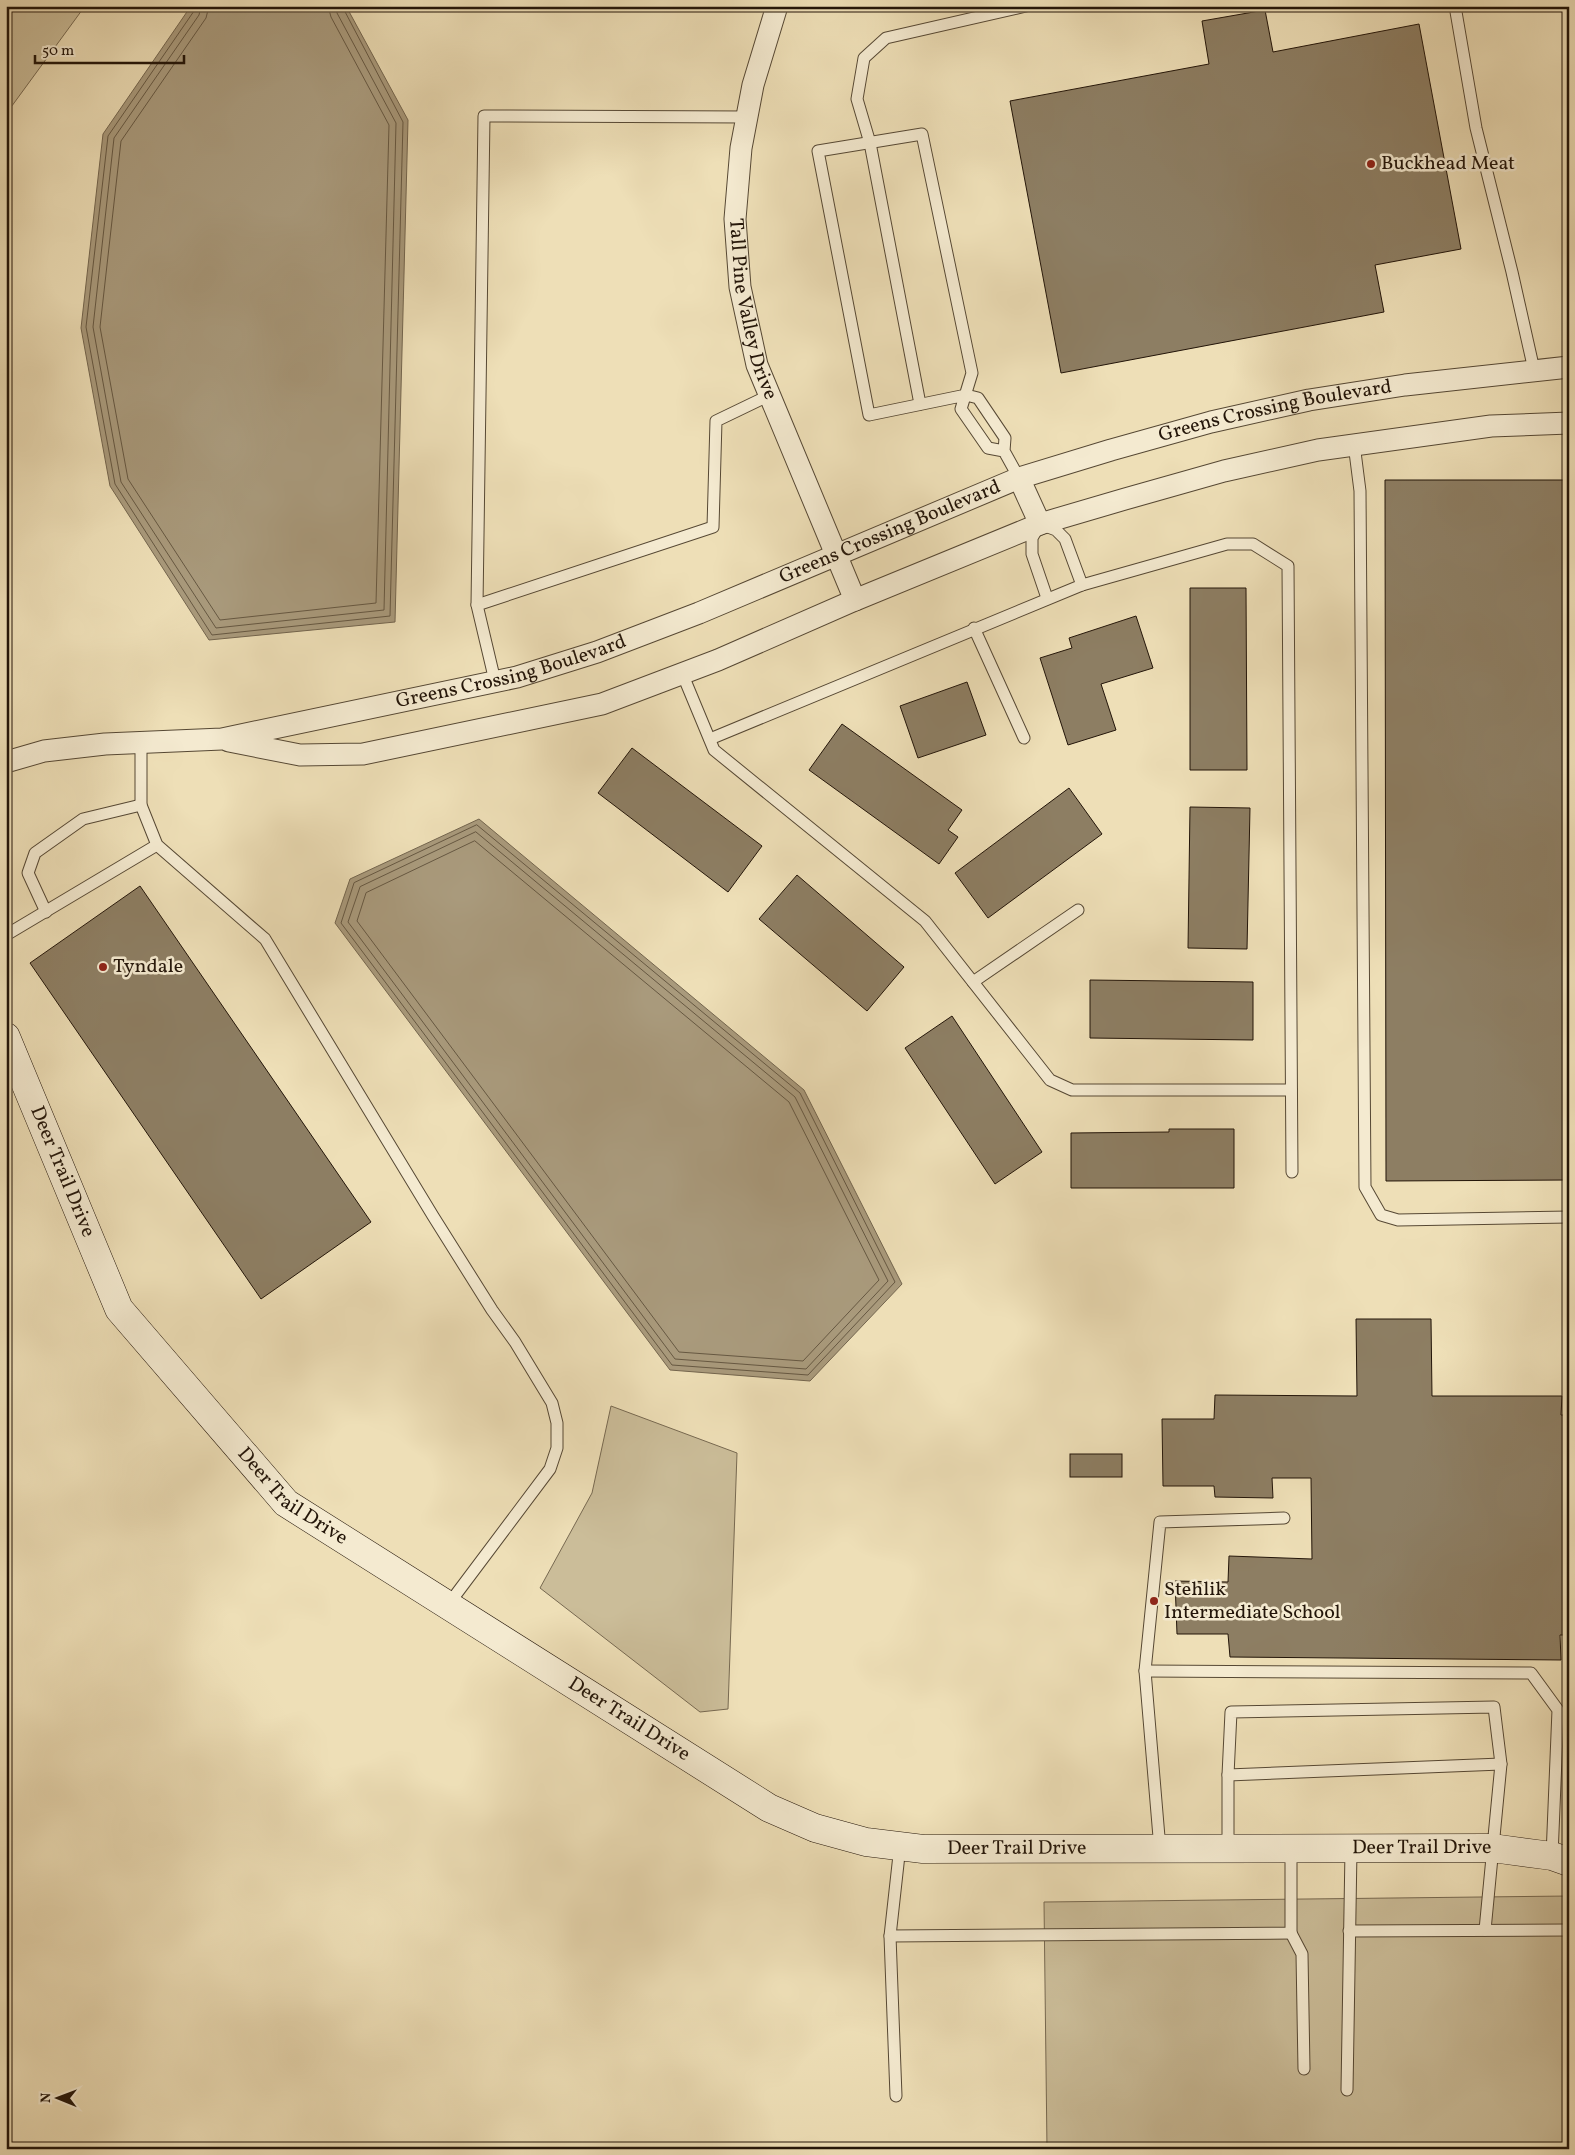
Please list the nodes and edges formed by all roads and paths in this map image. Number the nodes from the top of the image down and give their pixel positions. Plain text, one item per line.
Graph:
1 (777, 6) edge
2 (1026, 6) edge
3 (1455, 6) edge
4 (747, 117) junction
5 (870, 142) junction
6 (1569, 367) edge
7 (1534, 370) junction
8 (770, 395) junction
9 (966, 395) junction
10 (920, 404) junction
11 (1569, 423) edge
12 (1354, 444) junction
13 (1004, 451) junction
14 (1019, 478) junction
15 (1040, 524) junction
16 (836, 555) junction
17 (1082, 585) junction
18 (1047, 598) junction
19 (855, 600) junction
20 (477, 605) junction
21 (974, 628) junction
22 (682, 674) junction
23 (495, 681) junction
24 (1024, 738) dead end
25 (222, 739) junction
26 (710, 739) junction
27 (141, 744) junction
28 (6, 762) edge
29 (141, 806) junction
30 (157, 845) junction
31 (1078, 910) dead end
32 (46, 912) junction
33 (6, 935) edge
34 (973, 982) junction
35 (6, 1036) edge
36 (1291, 1090) junction
37 (1292, 1172) dead end
38 (1569, 1218) edge
39 (1284, 1518) dead end
40 (447, 1605) junction
41 (1144, 1671) junction
42 (1501, 1764) junction
43 (1228, 1775) junction
44 (900, 1846) junction
45 (1228, 1848) junction
46 (1492, 1848) junction
47 (1160, 1849) junction
48 (1291, 1849) junction
49 (1350, 1850) junction
50 (1563, 1856) edge
51 (1485, 1930) junction
52 (1569, 1930) edge
53 (1349, 1931) junction
54 (1291, 1933) junction
55 (890, 1936) junction
56 (1304, 2069) dead end
57 (1347, 2090) dead end
58 (896, 2096) dead end

1 - 4 street, Tall Pine Valley Drive
2 - 5 lane
3 - 7 lane
4 - 8 street, Tall Pine Valley Drive
4 - 20 lane
5 - 9 lane
5 - 10 lane
5 - 10 lane
6 - 7 street, Greens Crossing Boulevard
7 - 14 street, Greens Crossing Boulevard
8 - 16 street, Tall Pine Valley Drive
8 - 20 lane
9 - 10 lane
9 - 13 lane
9 - 13 lane
11 - 12 street, Greens Crossing Boulevard
12 - 15 street, Greens Crossing Boulevard
12 - 38 lane
13 - 14 lane
14 - 15 street
14 - 16 street, Greens Crossing Boulevard
15 - 17 lane
15 - 18 lane
15 - 19 street, Greens Crossing Boulevard
16 - 19 street, Tall Pine Valley Drive
16 - 23 street, Greens Crossing Boulevard
17 - 18 lane
17 - 36 lane
18 - 21 lane
19 - 22 street, Greens Crossing Boulevard
20 - 23 lane
21 - 24 lane
21 - 26 lane
22 - 25 street, Greens Crossing Boulevard
22 - 26 lane
23 - 25 street, Greens Crossing Boulevard
25 - 27 street, Greens Crossing Boulevard
26 - 34 lane
27 - 28 street, Greens Crossing Boulevard
27 - 29 lane
29 - 30 lane
29 - 32 lane
30 - 32 lane
30 - 40 lane
31 - 34 lane
32 - 33 lane
34 - 36 lane
35 - 40 street, Deer Trail Drive
36 - 37 lane
39 - 41 lane
40 - 44 street, Deer Trail Drive
41 - 47 lane
41 - 50 lane
42 - 43 lane
42 - 43 lane
42 - 46 lane
43 - 45 lane
44 - 47 street, Deer Trail Drive
44 - 55 lane
45 - 47 street, Deer Trail Drive
45 - 48 street, Deer Trail Drive
46 - 49 street, Deer Trail Drive
46 - 50 street, Deer Trail Drive
46 - 51 lane
48 - 49 street, Deer Trail Drive
48 - 54 lane
49 - 53 lane
51 - 52 lane
51 - 53 lane
53 - 57 lane
54 - 55 lane
54 - 56 lane
55 - 58 lane

